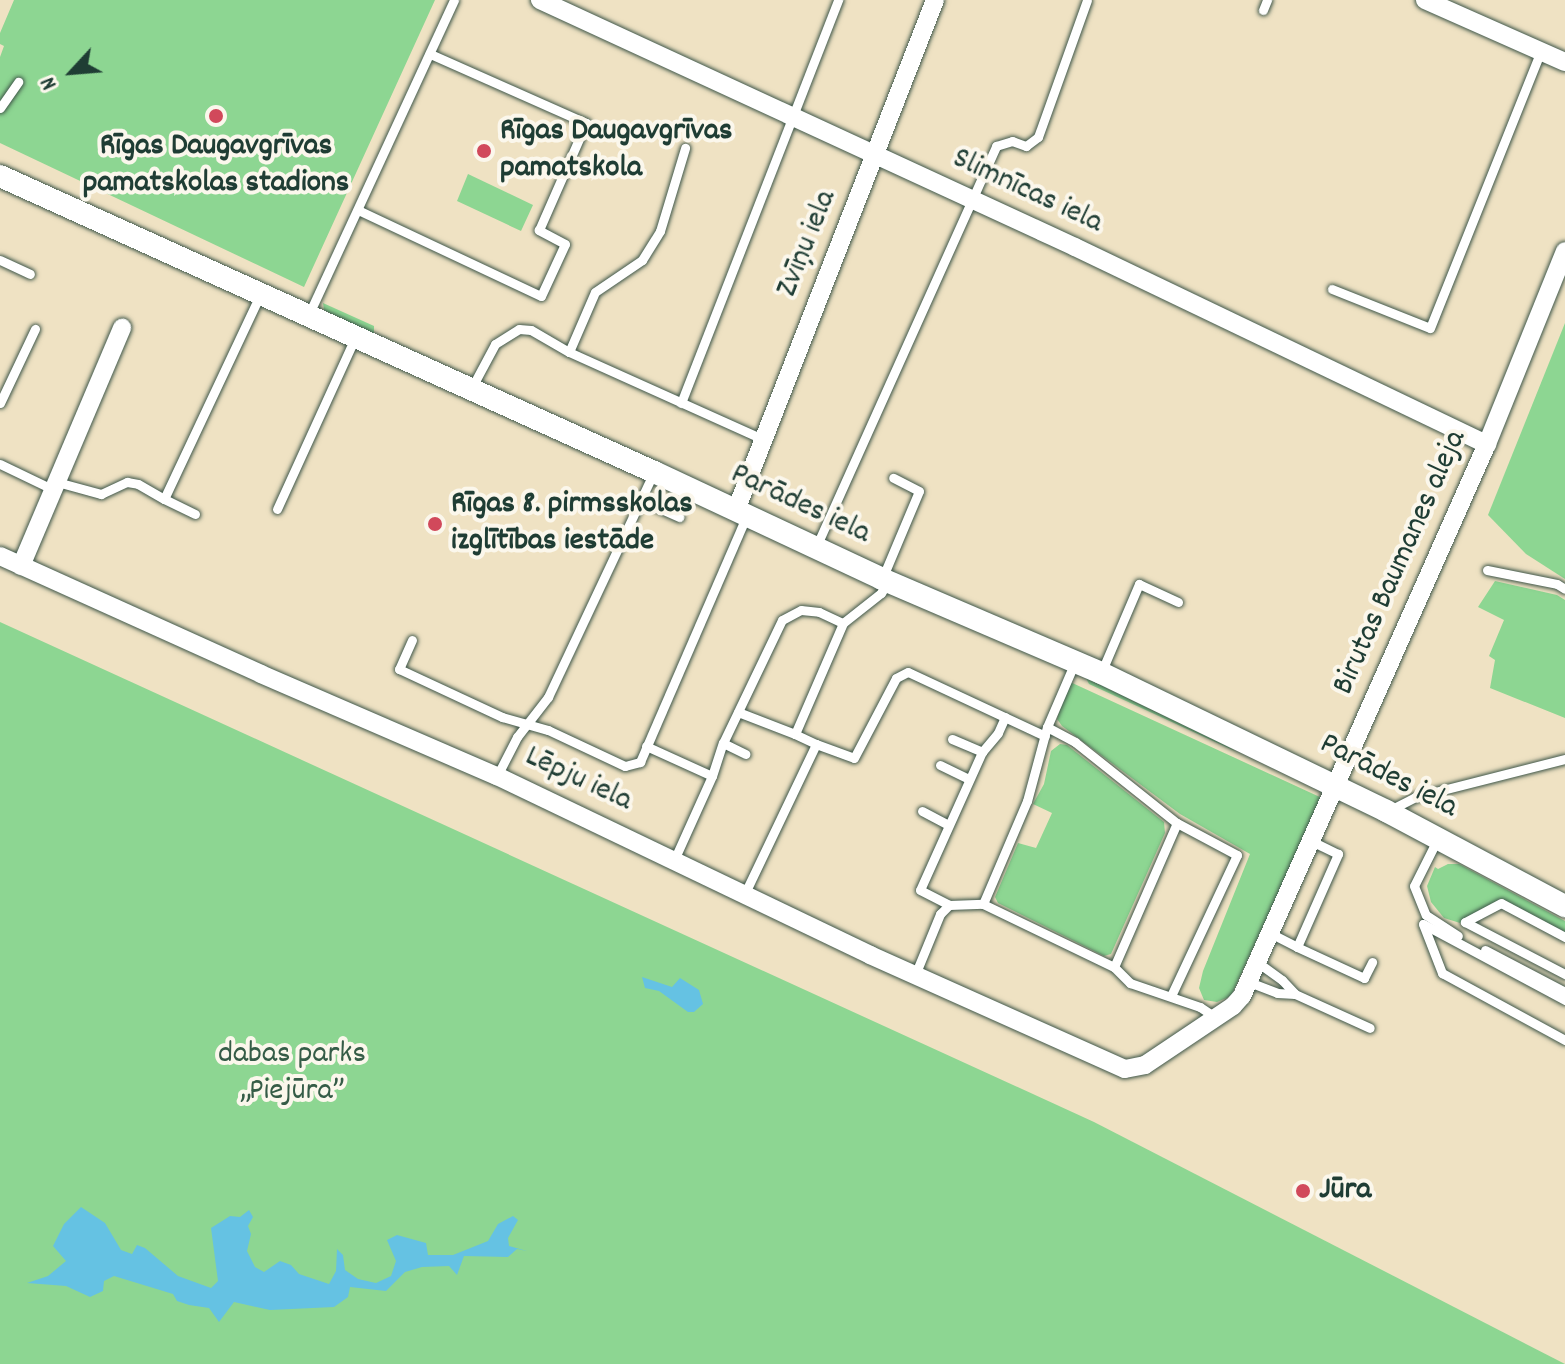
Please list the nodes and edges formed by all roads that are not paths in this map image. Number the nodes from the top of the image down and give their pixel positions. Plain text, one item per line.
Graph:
1 (454, 0) edge
2 (540, 0) edge
3 (838, 0) edge
4 (935, 0) edge
5 (1087, 0) edge
6 (1425, 0) edge
7 (1541, 51) junction
8 (430, 54) junction
9 (1565, 62) edge
10 (18, 82) dead end
11 (0, 108) edge
12 (794, 119) junction
13 (685, 148) dead end
14 (876, 155) junction
15 (0, 176) edge
16 (971, 200) junction
17 (358, 210) junction
18 (1565, 251) edge
19 (0, 260) edge
20 (30, 274) dead end
21 (1332, 289) dead end
22 (260, 295) junction
23 (308, 317) junction
24 (122, 328) dead end
25 (35, 329) dead end
26 (355, 338) junction
27 (569, 352) junction
28 (471, 390) junction
29 (0, 403) edge
30 (681, 403) junction
31 (763, 439) junction
32 (1487, 444) junction
33 (0, 464) edge
34 (654, 472) junction
35 (893, 478) dead end
36 (56, 486) junction
37 (164, 499) junction
38 (641, 500) junction
39 (277, 509) dead end
40 (741, 512) junction
41 (195, 514) dead end
42 (679, 517) dead end
43 (816, 548) junction
44 (0, 556) edge
45 (21, 566) junction
46 (1487, 570) dead end
47 (885, 581) junction
48 (1565, 589) edge
49 (1178, 602) dead end
50 (843, 623) junction
51 (412, 640) dead end
52 (1075, 662) junction
53 (1101, 673) junction
54 (738, 712) junction
55 (1005, 717) junction
56 (530, 725) junction
57 (1046, 732) junction
58 (795, 734) junction
59 (952, 739) dead end
60 (723, 743) junction
61 (816, 744) junction
62 (646, 746) junction
63 (982, 752) junction
64 (746, 754) dead end
65 (1565, 759) edge
66 (940, 765) dead end
67 (497, 776) junction
68 (712, 776) junction
69 (969, 779) junction
70 (1336, 786) junction
71 (922, 811) dead end
72 (1386, 811) junction
73 (1177, 823) junction
74 (948, 825) junction
75 (1438, 837) junction
76 (1311, 841) junction
77 (675, 858) junction
78 (745, 893) junction
79 (983, 904) junction
80 (949, 905) junction
81 (1565, 906) edge
82 (1268, 932) junction
83 (1565, 937) edge
84 (1297, 947) junction
85 (1540, 961) junction
86 (1257, 962) junction
87 (1372, 962) dead end
88 (1114, 967) junction
89 (1565, 974) edge
90 (915, 975) junction
91 (1531, 978) junction
92 (1249, 982) junction
93 (1565, 992) edge
94 (1295, 994) junction
95 (1171, 996) junction
96 (1565, 1000) edge
97 (1215, 1017) junction
98 (1370, 1028) dead end
99 (1565, 1040) edge
100 (1125, 1069) joint

1 - 8 lane
2 - 12 street, Slimnīcas iela
3 - 12 lane
4 - 14 street, Zvīņu iela
5 - 16 lane
6 - 7 street
7 - 9 street
7 - 21 lane
8 - 17 lane
8 - 17 lane
10 - 11 lane
12 - 14 street, Slimnīcas iela
12 - 30 lane
13 - 27 lane
14 - 16 street, Slimnīcas iela
14 - 31 street, Zvīņu iela
15 - 22 street, Parādes iela
16 - 32 street, Slimnīcas iela
16 - 43 lane
17 - 23 lane
18 - 32 street, Birutas Baumanes aleja
19 - 20 lane
22 - 23 street, Parādes iela
22 - 37 lane
23 - 26 street, Parādes iela
24 - 36 street
25 - 29 lane
26 - 28 street, Parādes iela
26 - 39 lane
27 - 28 lane
27 - 30 lane
28 - 34 street, Parādes iela
30 - 31 lane
31 - 40 street, Zvīņu iela
32 - 70 street, Birutas Baumanes aleja
33 - 36 lane
34 - 38 lane
34 - 40 street, Parādes iela
35 - 47 lane
36 - 37 lane
36 - 45 street
37 - 41 lane
38 - 42 lane
38 - 56 lane
40 - 43 street, Parādes iela
40 - 62 lane
43 - 47 street, Parādes iela
44 - 45 street, Lēpju iela
45 - 67 street, Lēpju iela
46 - 48 lane
47 - 50 lane
47 - 52 street, Parādes iela
49 - 53 lane
50 - 54 lane
50 - 58 lane
51 - 56 lane
52 - 53 street, Parādes iela
52 - 57 lane
53 - 70 street, Parādes iela
54 - 58 lane
54 - 60 lane
55 - 57 lane
55 - 61 lane
55 - 63 lane
56 - 62 lane
56 - 67 lane
57 - 73 lane
57 - 79 lane
58 - 61 lane
59 - 63 lane
60 - 64 lane
60 - 68 lane
61 - 78 lane
62 - 68 lane
63 - 69 lane
65 - 72 lane
66 - 69 lane
67 - 77 street, Lēpju iela
68 - 77 lane
69 - 74 lane
70 - 72 street, Parādes iela
70 - 76 street, Birutas Baumanes aleja
71 - 74 lane
72 - 75 street, Parādes iela
73 - 88 lane
73 - 95 lane
74 - 80 lane
75 - 81 street, Parādes iela
75 - 91 lane
76 - 82 street, Birutas Baumanes aleja
76 - 84 lane
77 - 78 street, Lēpju iela
78 - 90 street, Lēpju iela
79 - 80 lane
79 - 88 lane
80 - 90 lane
82 - 84 lane
82 - 86 street, Birutas Baumanes aleja
83 - 85 lane
84 - 87 lane
85 - 89 lane
85 - 91 lane
86 - 92 street, Birutas Baumanes aleja
86 - 94 lane
88 - 95 lane
90 - 100 street, Lēpju iela
91 - 93 lane
91 - 96 lane
91 - 99 lane
92 - 94 lane
92 - 97 street, Birutas Baumanes aleja
94 - 98 lane
95 - 97 lane
97 - 100 street, Birutas Baumanes aleja

